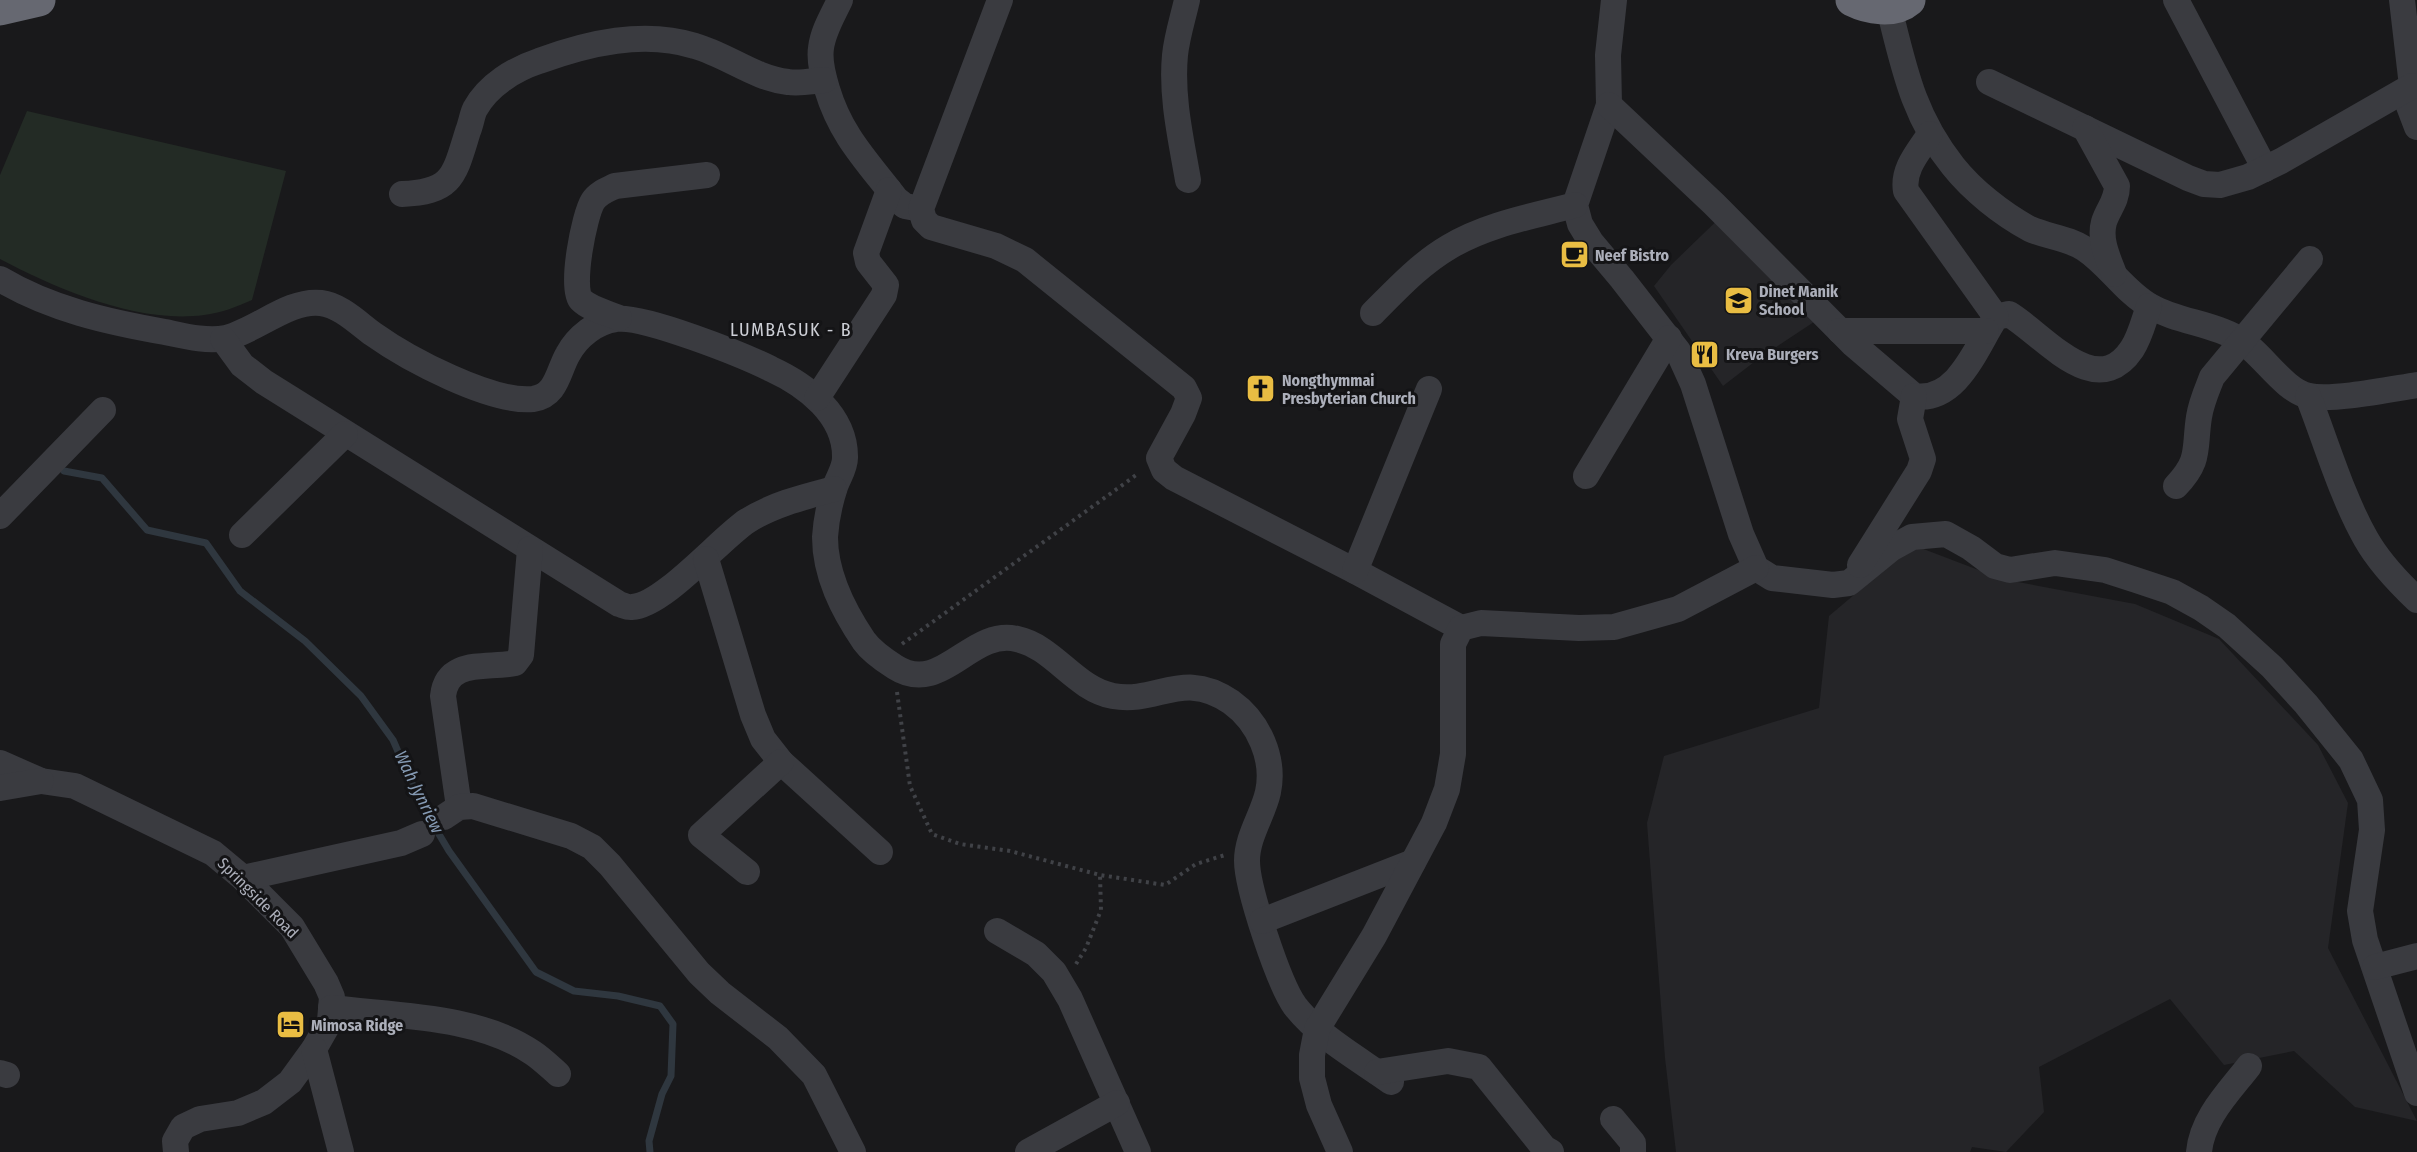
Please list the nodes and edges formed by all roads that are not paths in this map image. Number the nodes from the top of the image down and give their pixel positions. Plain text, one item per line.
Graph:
1 (39, 0) edge
2 (840, 0) edge
3 (1000, 0) edge
4 (1187, 0) edge
5 (1614, 0) edge
6 (1852, 0) edge
7 (2175, 0) edge
8 (2407, 2) edge
9 (1899, 4) edge
10 (0, 9) edge
11 (824, 80) junction
12 (1989, 82) dead end
13 (2412, 86) junction
14 (1609, 105) junction
15 (2417, 127) edge
16 (2085, 128) junction
17 (1930, 134) junction
18 (2265, 169) junction
19 (707, 175) dead end
20 (1188, 180) dead end
21 (889, 190) junction
22 (402, 194) dead end
23 (1575, 205) junction
24 (921, 209) junction
25 (2310, 259) dead end
26 (2114, 274) junction
27 (0, 279) edge
28 (2149, 306) junction
29 (1373, 313) dead end
30 (619, 318) junction
31 (1991, 324) junction
32 (1840, 331) junction
33 (1669, 338) junction
34 (223, 339) junction
35 (2244, 342) junction
36 (2417, 385) edge
37 (1429, 389) dead end
38 (1914, 396) junction
39 (2308, 396) junction
40 (817, 398) junction
41 (103, 410) dead end
42 (345, 434) junction
43 (1587, 476) dead end
44 (2176, 486) dead end
45 (834, 489) junction
46 (0, 516) edge
47 (242, 535) dead end
48 (530, 549) junction
49 (706, 559) junction
50 (1756, 568) junction
51 (1355, 571) junction
52 (1849, 583) junction
53 (2417, 600) edge
54 (1461, 628) junction
55 (782, 762) junction
56 (0, 763) edge
57 (41, 781) junction
58 (0, 788) edge
59 (422, 834) dead end
60 (880, 852) dead end
61 (1413, 862) junction
62 (747, 872) dead end
63 (243, 878) junction
64 (1262, 921) junction
65 (997, 931) dead end
66 (2417, 956) edge
67 (2375, 967) junction
68 (331, 1008) junction
69 (1317, 1029) junction
70 (314, 1049) junction
71 (2249, 1066) dead end
72 (558, 1074) dead end
73 (2417, 1093) edge
74 (1117, 1103) junction
75 (1614, 1119) dead end
76 (176, 1152) edge
77 (341, 1152) edge
78 (853, 1152) edge
79 (1028, 1152) edge
80 (1138, 1152) edge
81 (1340, 1152) edge
82 (1551, 1152) edge
83 (1633, 1152) edge
84 (2199, 1152) edge

1 - 10 highway
2 - 11 street
3 - 24 street
4 - 20 street
5 - 14 street
6 - 9 highway
7 - 18 street
8 - 13 street
9 - 17 street
11 - 21 street
11 - 22 street
12 - 16 street
13 - 15 street
13 - 18 street
14 - 23 street
14 - 32 street
16 - 18 street
16 - 26 street
17 - 26 street
17 - 31 street
19 - 30 street
21 - 24 street
21 - 40 street
23 - 29 street
23 - 33 street
24 - 51 street
25 - 35 street
26 - 28 street
27 - 34 street
28 - 31 street
28 - 35 street
30 - 34 street
30 - 40 street
31 - 32 street
31 - 38 street
32 - 38 street
33 - 43 street
33 - 50 street
34 - 42 street
35 - 39 street
35 - 44 street
36 - 39 street
37 - 51 street
38 - 52 street
39 - 53 street
40 - 45 street
41 - 46 street
42 - 47 street
42 - 48 street
45 - 49 street
45 - 64 street
48 - 49 street
48 - 78 street
49 - 55 street
50 - 52 street
50 - 54 street
51 - 54 street
52 - 67 street
54 - 61 street
55 - 60 street
55 - 62 street
56 - 57 street, Springside Road
57 - 58 street
57 - 63 street, Springside Road
59 - 63 street
61 - 64 street
61 - 69 street
63 - 68 street, Springside Road
64 - 69 street
65 - 74 street
66 - 67 street
67 - 73 street
68 - 70 street
68 - 72 street
69 - 81 street
69 - 82 street
70 - 76 street
70 - 77 street
71 - 84 street
74 - 79 street
74 - 80 street
75 - 83 street

